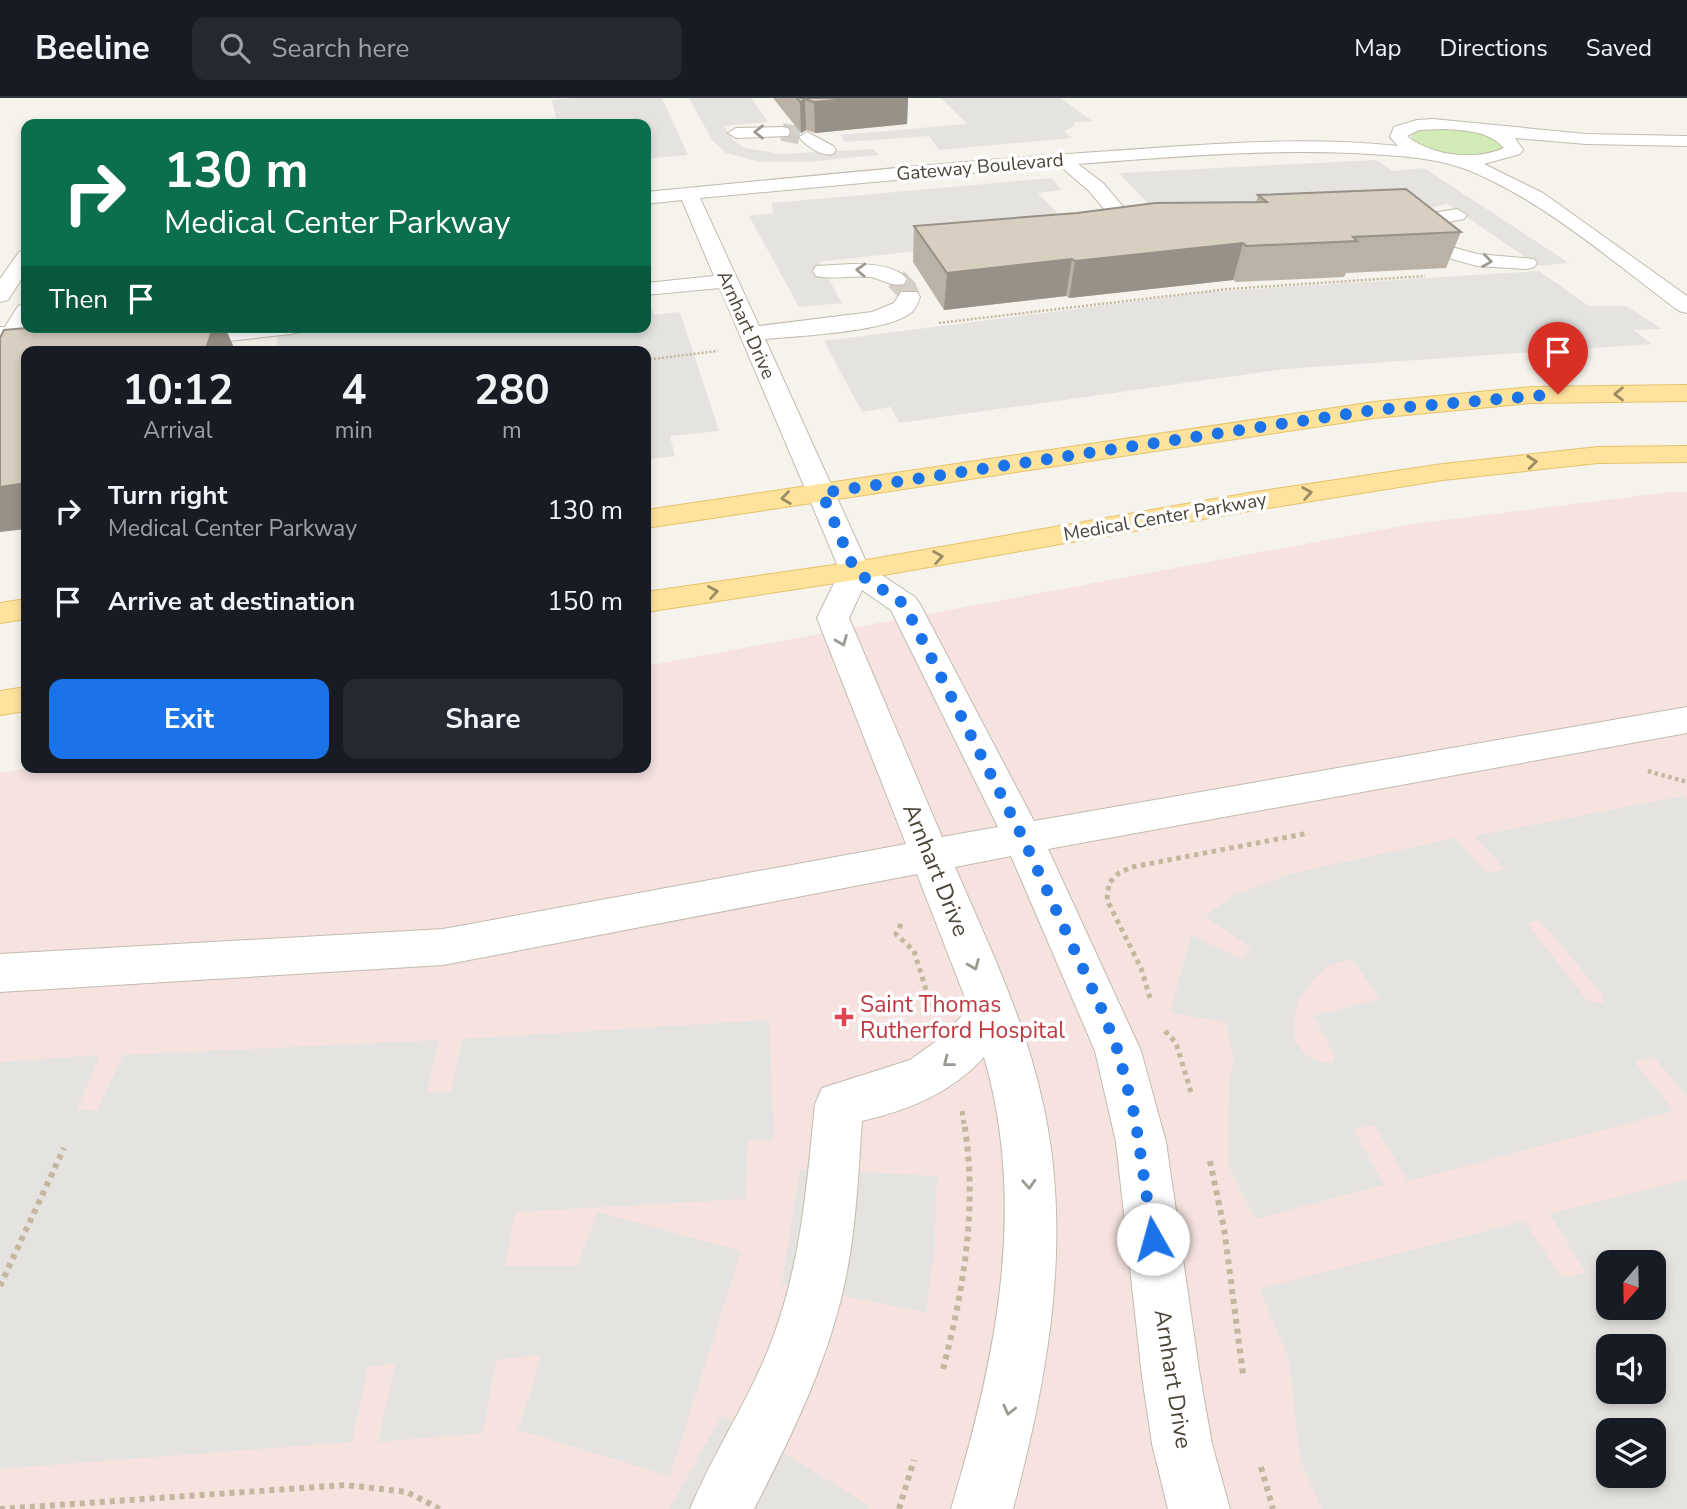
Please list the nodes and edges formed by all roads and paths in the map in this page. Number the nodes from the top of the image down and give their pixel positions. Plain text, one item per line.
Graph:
1 (1408, 120) junction
2 (1484, 130) junction
3 (782, 132) tunnel mouth
4 (736, 133) dead end
5 (807, 137) tunnel mouth
6 (1586, 139) junction
7 (1687, 141) edge
8 (1315, 146) junction
9 (827, 150) dead end
10 (1511, 152) junction
11 (1438, 155) junction
12 (1062, 159) junction
13 (689, 194) junction
14 (1536, 197) junction
15 (651, 198) edge
16 (1118, 213) edge
17 (1457, 215) dead end
18 (1427, 234) edge
19 (1448, 251) edge
20 (21, 256) edge
21 (0, 258) edge
22 (1527, 263) dead end
23 (21, 264) edge
24 (824, 271) dead end
25 (1431, 276) edge
26 (1223, 280) edge
27 (725, 281) junction
28 (651, 288) edge
29 (1231, 289) junction
30 (0, 295) edge
31 (1687, 306) edge
32 (21, 319) edge
33 (934, 324) dead end
34 (235, 333) edge
35 (0, 334) edge
36 (749, 334) junction
37 (160, 341) edge
38 (719, 351) dead end
39 (651, 359) edge
40 (1687, 393) edge
41 (1687, 454) edge
42 (822, 493) junction
43 (651, 518) edge
44 (855, 571) junction
45 (651, 601) edge
46 (21, 610) edge
47 (0, 613) edge
48 (21, 700) edge
49 (0, 704) edge
50 (1682, 728) edge
51 (1644, 771) dead end
52 (1687, 782) edge
53 (1322, 831) dead end
54 (1023, 838) junction
55 (931, 858) junction
56 (901, 924) dead end
57 (0, 973) edge
58 (1151, 1007) dead end
59 (993, 1012) junction
60 (934, 1015) dead end
61 (1161, 1027) dead end
62 (1191, 1092) dead end
63 (961, 1106) dead end
64 (64, 1148) dead end
65 (1209, 1161) dead end
66 (0, 1286) edge
67 (943, 1369) dead end
68 (1243, 1374) dead end
69 (914, 1460) dead end
70 (1261, 1467) dead end
71 (0, 1509) edge
72 (440, 1509) edge
73 (721, 1509) edge
74 (899, 1509) edge
75 (982, 1509) edge
76 (1199, 1509) edge
77 (1273, 1509) edge

1 - 2 street
1 - 8 street
1 - 11 street
2 - 6 street
2 - 10 street
3 -> 4 street
5 - 9 street
6 - 7 street
6 - 10 street
8 - 11 street
8 - 12 street, Gateway Boulevard
10 - 11 street
10 - 14 street
11 - 14 street
12 - 13 street, Gateway Boulevard
12 - 16 street
13 - 15 street, Gateway Boulevard
13 - 27 street, Arnhart Drive
14 - 31 street
17 - 18 street
19 -> 22 street
20 - 21 street
23 - 30 street
36 -> 24 street
25 - 29 path
26 - 29 path
27 - 28 street
27 - 36 street, Arnhart Drive
29 - 33 path
32 - 35 street
34 - 37 street
36 - 42 street, Arnhart Drive
38 - 39 path
40 -> 42 main road
44 -> 41 main road, Medical Center Parkway
42 -> 43 main road
42 - 44 street, Arnhart Drive
45 -> 44 main road, Medical Center Parkway
44 - 54 street, Arnhart Drive
44 -> 55 street, Arnhart Drive
46 - 47 main road
48 - 49 main road
50 - 54 street
51 - 52 path
53 - 58 path
54 - 55 street
54 - 76 street, Arnhart Drive
55 - 57 street
55 -> 59 street, Arnhart Drive
56 - 60 path
59 -> 73 street
59 -> 75 street, Arnhart Drive
61 - 62 path
63 - 67 path
64 - 66 path
65 - 68 path
69 - 74 path
70 - 77 path
71 - 72 path

